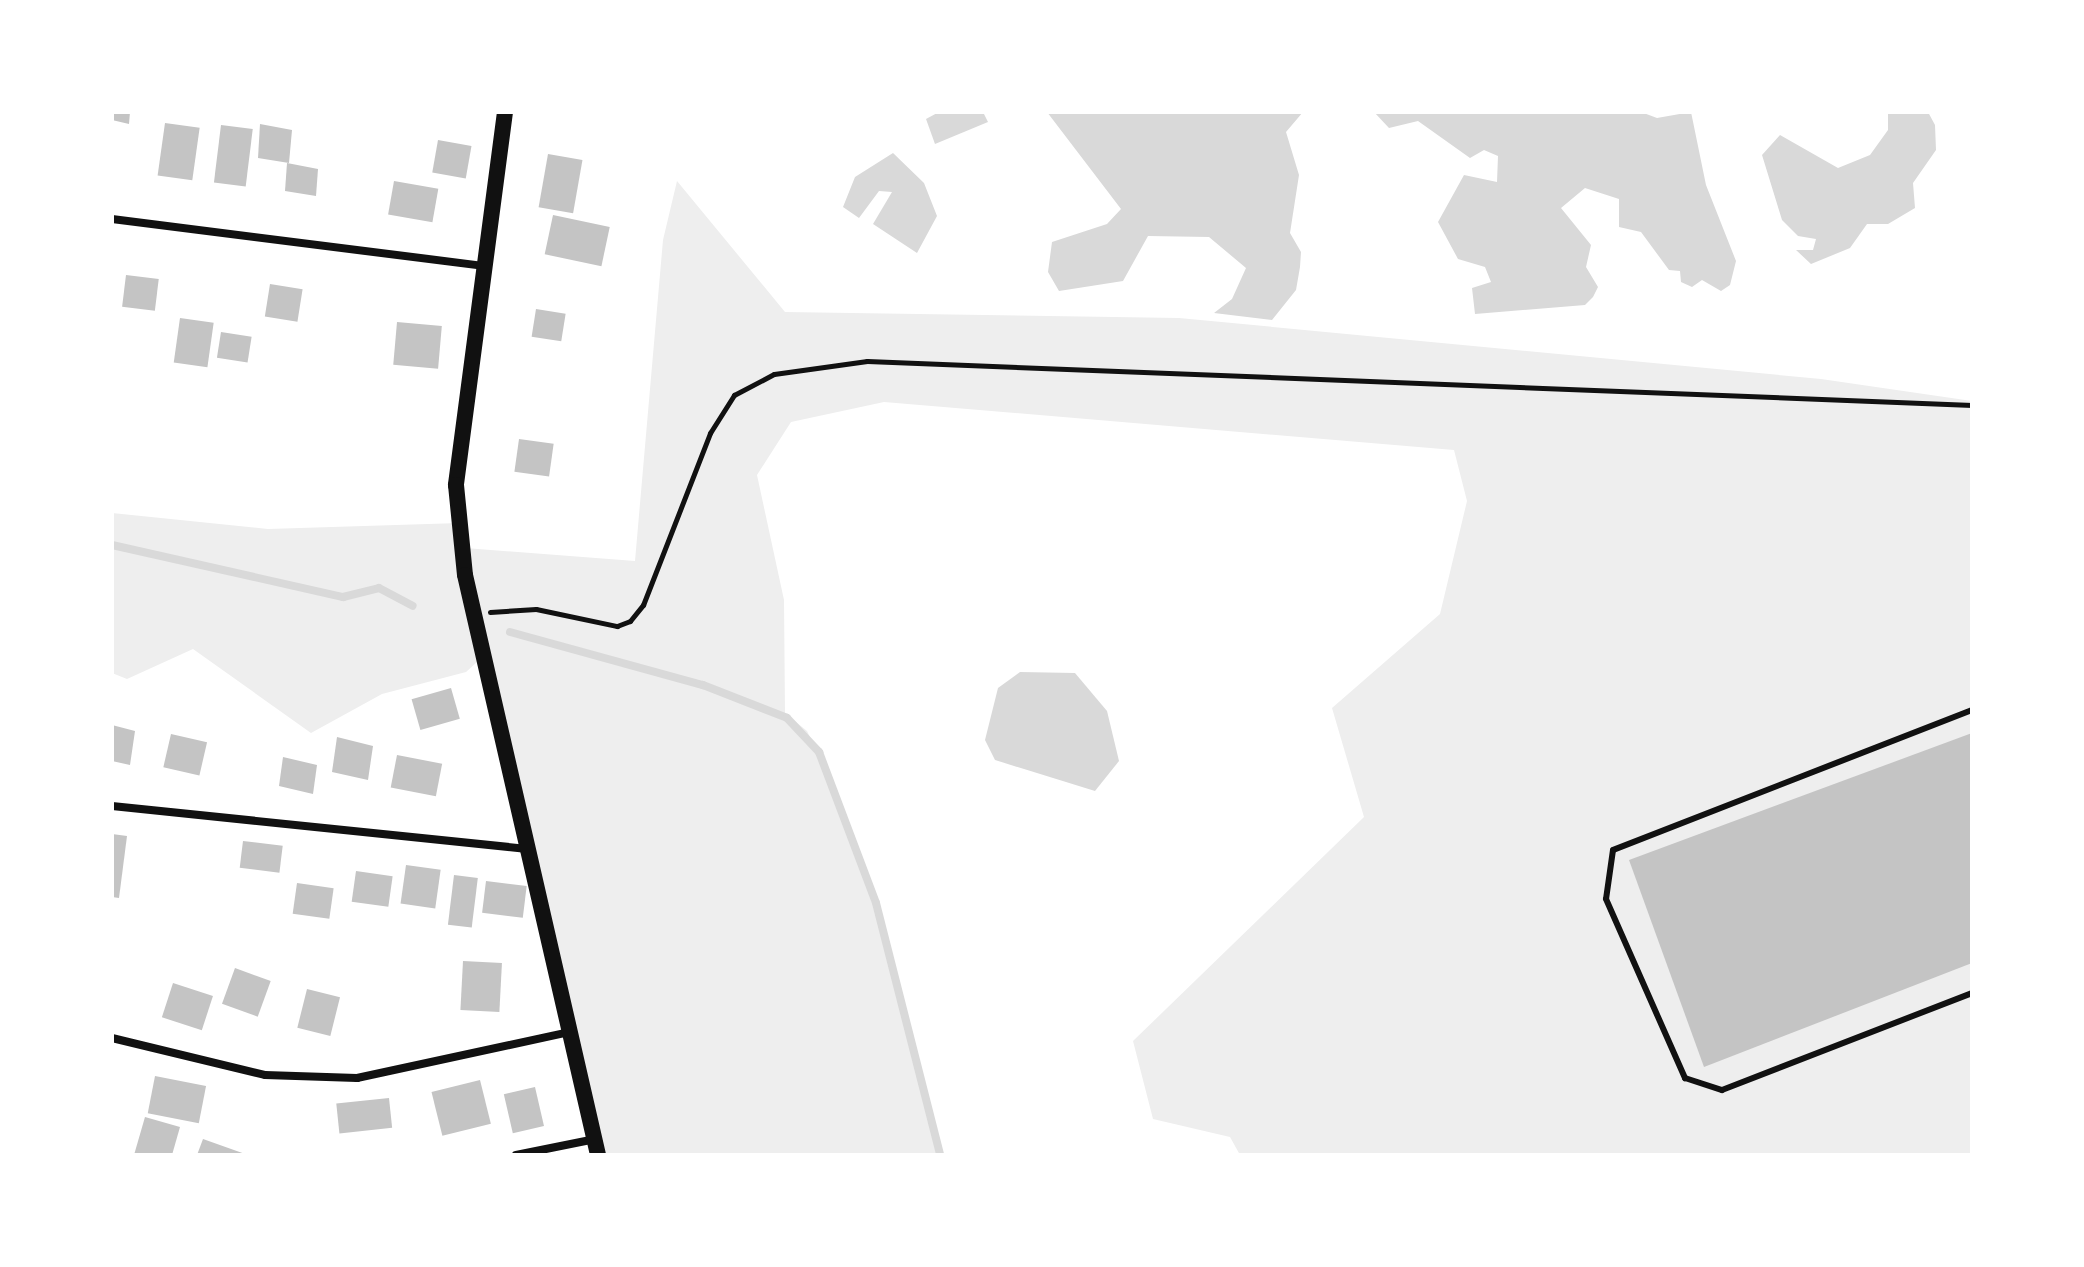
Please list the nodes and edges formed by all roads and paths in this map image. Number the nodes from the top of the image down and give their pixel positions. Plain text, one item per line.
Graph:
1 (505, 112) edge
2 (112, 219) edge
3 (483, 266) junction
4 (1972, 405) edge
5 (473, 613) junction
6 (1972, 710) edge
7 (112, 806) edge
8 (525, 849) junction
9 (1972, 993) edge
10 (572, 1031) junction
11 (112, 1038) edge
12 (596, 1147) edge
13 (516, 1155) edge

1 - 3 main road
2 - 3 street
3 - 5 main road
4 - 5 path
5 - 8 main road
6 - 9 lane
7 - 8 street
8 - 10 main road
10 - 11 street
10 - 12 main road
12 - 13 street

